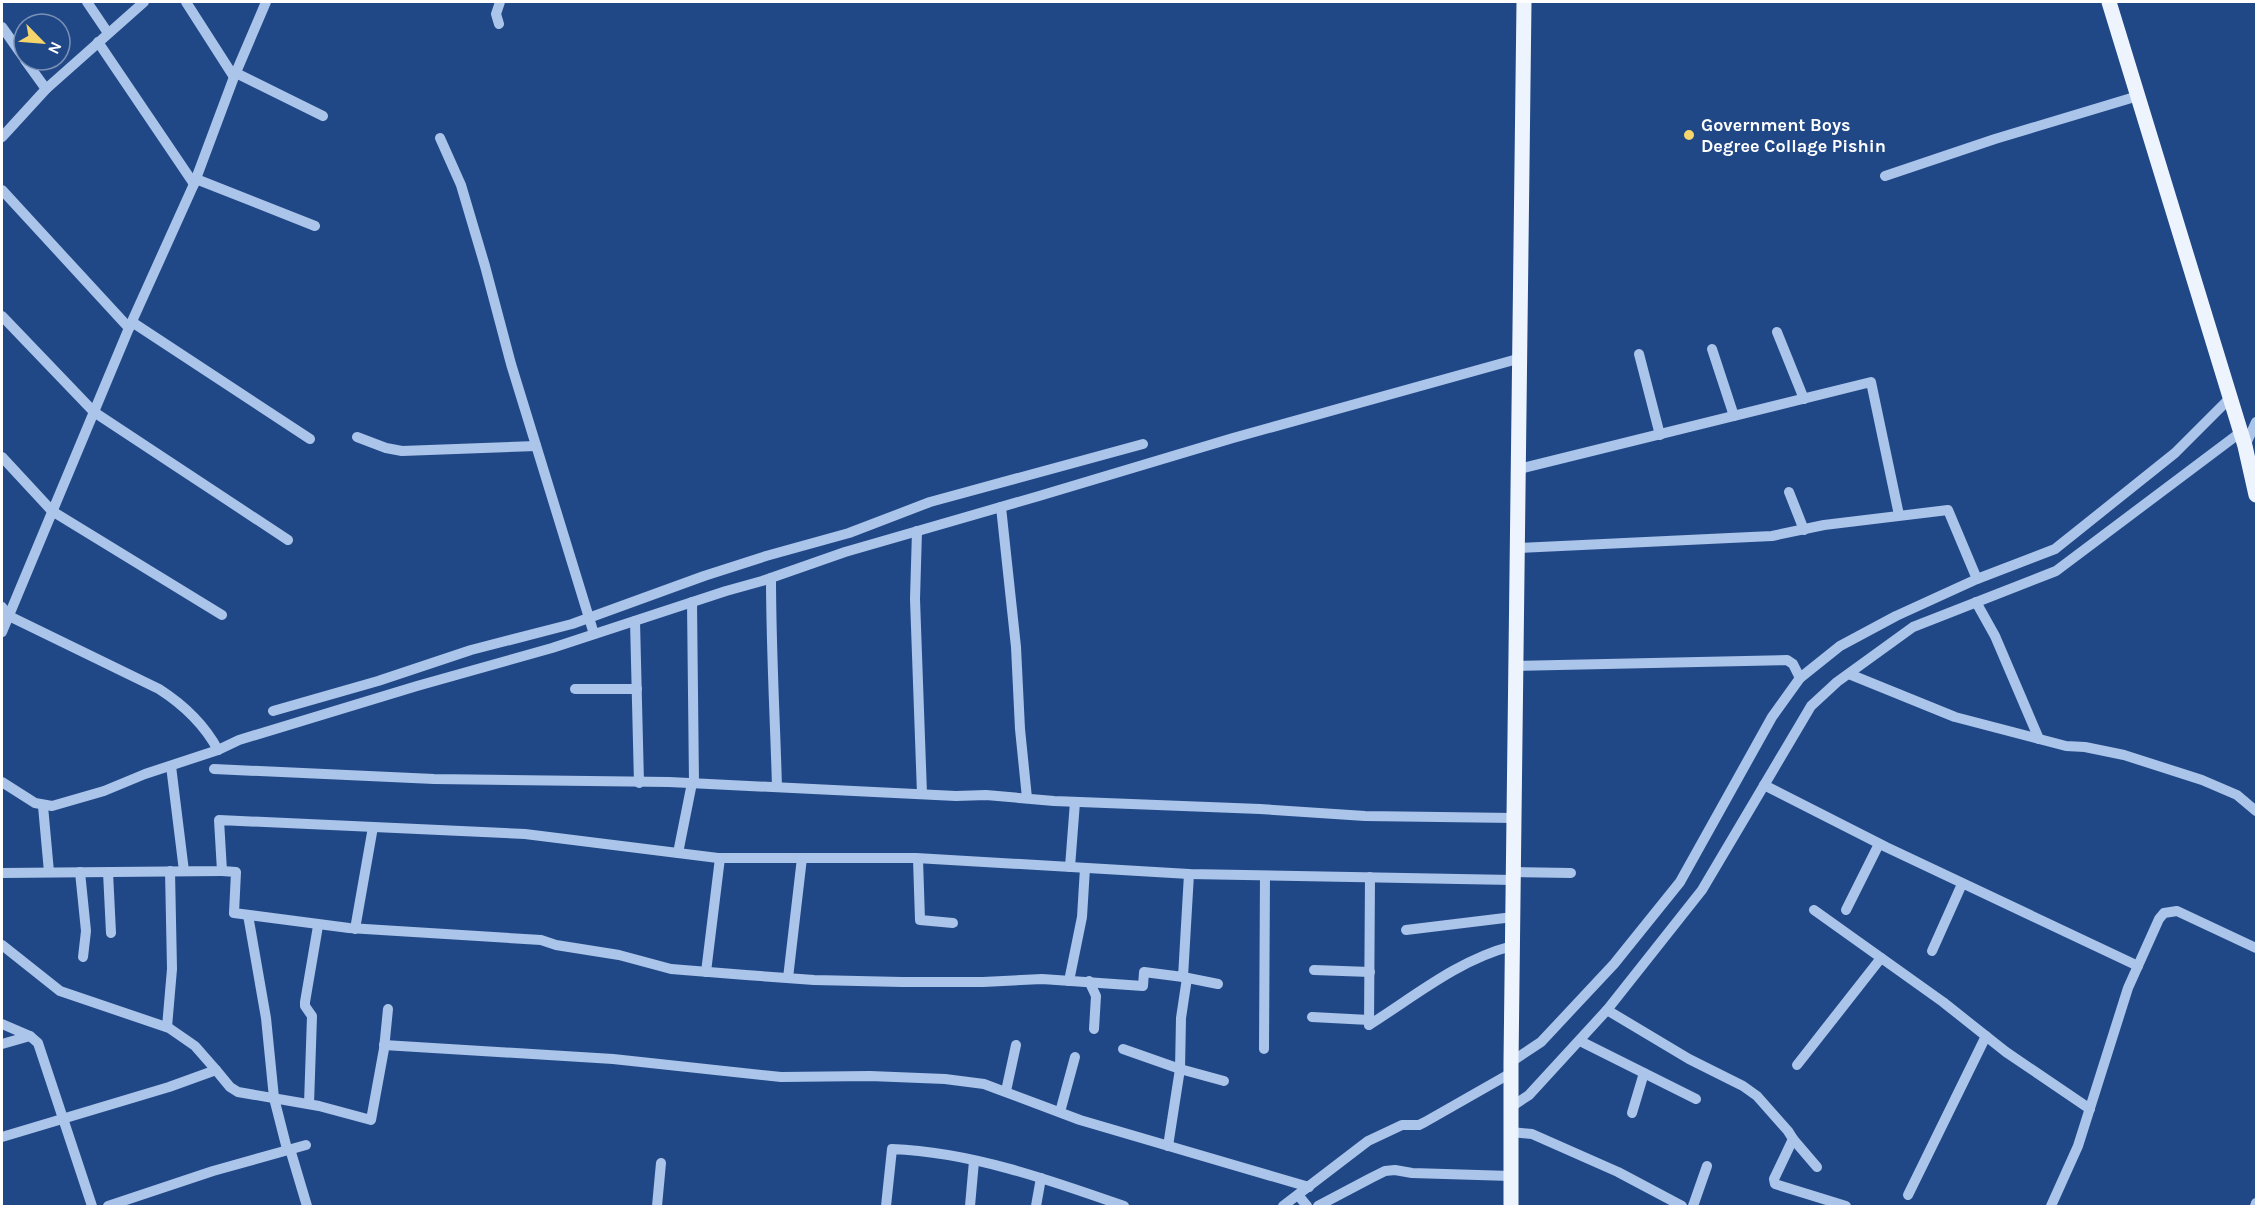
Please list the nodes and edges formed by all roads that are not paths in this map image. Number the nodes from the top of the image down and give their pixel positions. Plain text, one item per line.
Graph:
1 (87, 2) edge
2 (144, 2) edge
3 (186, 2) edge
4 (266, 2) edge
5 (500, 2) edge
6 (1524, 2) edge
7 (2109, 2) edge
8 (499, 24) dead end
9 (2, 27) edge
10 (108, 33) junction
11 (12, 41) edge
12 (98, 42) junction
13 (34, 72) edge
14 (235, 75) junction
15 (46, 89) junction
16 (2138, 96) junction
17 (323, 116) dead end
18 (2, 137) edge
19 (441, 138) dead end
20 (1885, 177) dead end
21 (195, 182) junction
22 (2, 190) edge
23 (315, 226) dead end
24 (2, 316) edge
25 (131, 325) junction
26 (1777, 332) dead end
27 (1712, 349) dead end
28 (1639, 354) dead end
29 (1521, 358) junction
30 (2230, 398) junction
31 (1804, 399) junction
32 (94, 412) junction
33 (1734, 416) junction
34 (2256, 422) edge
35 (1660, 435) junction
36 (357, 438) dead end
37 (310, 439) dead end
38 (2243, 439) junction
39 (1143, 444) dead end
40 (536, 446) junction
41 (2, 457) edge
42 (1519, 469) junction
43 (1790, 492) dead end
44 (2256, 495) edge
45 (1001, 507) junction
46 (52, 511) junction
47 (1899, 515) junction
48 (1804, 530) junction
49 (917, 531) junction
50 (288, 540) dead end
51 (1518, 548) junction
52 (771, 578) junction
53 (1977, 579) junction
54 (692, 602) junction
55 (1976, 602) junction
56 (5, 611) edge
57 (222, 615) dead end
58 (588, 618) junction
59 (635, 621) junction
60 (2, 632) edge
61 (594, 634) junction
62 (1516, 666) junction
63 (1849, 674) junction
64 (1800, 678) junction
65 (575, 689) dead end
66 (637, 689) junction
67 (273, 711) dead end
68 (2038, 739) junction
69 (218, 750) junction
70 (171, 766) junction
71 (214, 769) dead end
72 (639, 783) junction
73 (693, 783) junction
74 (1764, 785) junction
75 (3, 787) edge
76 (777, 787) junction
77 (922, 794) junction
78 (1027, 798) junction
79 (1075, 802) junction
80 (43, 806) junction
81 (2256, 811) edge
82 (1514, 818) junction
83 (373, 827) junction
84 (1879, 844) junction
85 (678, 854) junction
86 (720, 858) junction
87 (802, 858) junction
88 (918, 859) junction
89 (1070, 867) junction
90 (1085, 868) junction
91 (170, 871) junction
92 (184, 871) junction
93 (222, 871) junction
94 (49, 872) junction
95 (80, 872) junction
96 (108, 872) junction
97 (2, 873) edge
98 (1570, 873) dead end
99 (1189, 874) junction
100 (1265, 876) junction
101 (1513, 876) junction
102 (1370, 877) junction
103 (1962, 884) junction
104 (1814, 910) dead end
105 (1846, 910) dead end
106 (248, 915) junction
107 (1513, 917) junction
108 (953, 923) dead end
109 (318, 926) junction
110 (355, 929) junction
111 (1406, 930) dead end
112 (111, 933) dead end
113 (2, 945) edge
114 (1512, 946) junction
115 (2256, 948) edge
116 (1932, 951) dead end
117 (83, 957) dead end
118 (1881, 958) junction
119 (2138, 966) junction
120 (1314, 970) dead end
121 (706, 972) junction
122 (1370, 972) junction
123 (788, 978) junction
124 (1185, 978) junction
125 (1069, 981) junction
126 (1089, 981) junction
127 (1218, 984) dead end
128 (388, 1009) dead end
129 (1607, 1010) junction
130 (1312, 1017) dead end
131 (1369, 1020) junction
132 (2, 1024) edge
133 (167, 1027) junction
134 (1094, 1029) dead end
135 (30, 1036) junction
136 (1986, 1036) junction
137 (1580, 1041) junction
138 (2, 1044) edge
139 (384, 1045) junction
140 (1016, 1045) dead end
141 (1264, 1048) dead end
142 (1123, 1049) dead end
143 (1075, 1057) dead end
144 (1797, 1065) dead end
145 (1511, 1067) junction
146 (1180, 1069) junction
147 (216, 1070) junction
148 (1644, 1073) junction
149 (1224, 1081) dead end
150 (1006, 1091) junction
151 (274, 1098) junction
152 (1696, 1099) dead end
153 (309, 1104) junction
154 (1511, 1107) junction
155 (2090, 1109) junction
156 (1060, 1112) junction
157 (1632, 1113) dead end
158 (62, 1119) junction
159 (1511, 1131) junction
160 (2, 1137) edge
161 (1792, 1139) junction
162 (306, 1145) dead end
163 (1168, 1146) junction
164 (289, 1149) junction
165 (974, 1161) junction
166 (661, 1163) dead end
167 (1707, 1166) dead end
168 (1817, 1167) dead end
169 (1511, 1176) junction
170 (1041, 1178) junction
171 (1309, 1186) junction
172 (1908, 1195) dead end
173 (1302, 1200) edge
174 (1824, 1203) edge
175 (92, 1206) edge
176 (108, 1206) edge
177 (307, 1206) edge
178 (657, 1206) edge
179 (886, 1206) edge
180 (970, 1206) edge
181 (1036, 1206) edge
182 (1124, 1206) edge
183 (1283, 1206) edge
184 (1318, 1206) edge
185 (1511, 1206) edge
186 (1682, 1206) edge
187 (1693, 1206) edge
188 (1846, 1206) edge
189 (2051, 1206) edge

1 - 10 street
2 - 10 street
3 - 14 street
4 - 14 street
5 - 8 street
6 - 29 main road
7 - 16 main road
9 - 11 street
10 - 12 street
12 - 15 street
12 - 21 street
13 - 15 street
14 - 17 street
14 - 21 street
15 - 18 street
16 - 20 street
16 - 30 main road
19 - 40 street
21 - 23 street
21 - 25 street
22 - 25 street
24 - 32 street
25 - 32 street
25 - 37 street
26 - 31 street
27 - 33 street
28 - 35 street
29 - 42 main road
29 - 45 street
30 - 38 main road
30 - 53 street
31 - 33 street
31 - 47 street
32 - 46 street
32 - 50 street
33 - 35 street
34 - 38 street
35 - 42 street
36 - 40 street
38 - 44 main road
38 - 55 street
39 - 58 street
40 - 58 street
41 - 46 street
42 - 51 main road
43 - 48 street
45 - 49 street
45 - 78 street
46 - 56 street
46 - 57 street
47 - 48 street
47 - 53 street
48 - 51 street
49 - 52 street
49 - 77 street
51 - 62 main road
52 - 54 street
52 - 76 street
53 - 64 street
54 - 59 street
54 - 73 street
55 - 63 street
55 - 68 street
56 - 60 street
56 - 69 street
58 - 61 street
58 - 67 street
59 - 61 street
59 - 66 street
61 - 69 street
62 - 64 street
62 - 82 main road
63 - 68 street
63 - 74 street
64 - 145 street
65 - 66 street
66 - 72 street
68 - 81 street
69 - 70 street
70 - 80 street
70 - 92 street
71 - 72 street
72 - 73 street
73 - 76 street
73 - 85 street
74 - 84 street
74 - 129 street
75 - 80 street
76 - 77 street
77 - 78 street
78 - 79 street
79 - 82 street
79 - 89 street
80 - 94 street
82 - 101 main road
83 - 85 street
83 - 93 street
83 - 110 street
84 - 103 street
84 - 105 street
85 - 86 street
86 - 87 street
86 - 121 street
87 - 88 street
87 - 123 street
88 - 89 street
88 - 108 street
89 - 90 street
90 - 99 street
90 - 125 street
91 - 92 street
91 - 96 street
91 - 133 street
92 - 93 street
93 - 106 street
94 - 95 street
94 - 97 street
95 - 96 street
95 - 117 street
96 - 112 street
98 - 101 street
99 - 100 street
99 - 124 street
100 - 102 street
100 - 141 street
101 - 102 street
101 - 107 main road
102 - 122 street
103 - 116 street
103 - 119 street
104 - 118 street
106 - 109 street
106 - 151 street
107 - 111 street
107 - 114 main road
109 - 110 street
109 - 153 street
110 - 121 street
113 - 133 street
114 - 131 street
114 - 145 main road
115 - 119 street
118 - 136 street
118 - 144 street
119 - 155 street
120 - 122 street
121 - 123 street
122 - 131 street
123 - 125 street
124 - 126 street
124 - 127 street
124 - 146 street
125 - 126 street
126 - 134 street
128 - 139 street
129 - 137 street
129 - 161 street
130 - 131 street
132 - 135 street
133 - 147 street
135 - 138 street
135 - 158 street
136 - 155 street
136 - 172 street
137 - 148 street
137 - 154 street
139 - 150 street
139 - 153 street
140 - 150 street
142 - 146 street
143 - 156 street
145 - 154 main road
145 - 171 street
146 - 149 street
146 - 163 street
147 - 151 street
147 - 158 street
148 - 152 street
148 - 157 street
150 - 156 street
151 - 153 street
151 - 164 street
154 - 159 main road
155 - 189 street
156 - 163 street
158 - 160 street
158 - 175 street
159 - 169 main road
159 - 186 street
161 - 168 street
161 - 174 street
162 - 164 street
163 - 171 street
164 - 176 street
164 - 177 street
165 - 170 street
165 - 179 street
165 - 180 street
166 - 178 street
167 - 187 street
169 - 184 street
169 - 185 main road
170 - 181 street
170 - 182 street
171 - 173 street
173 - 183 street
174 - 188 street

